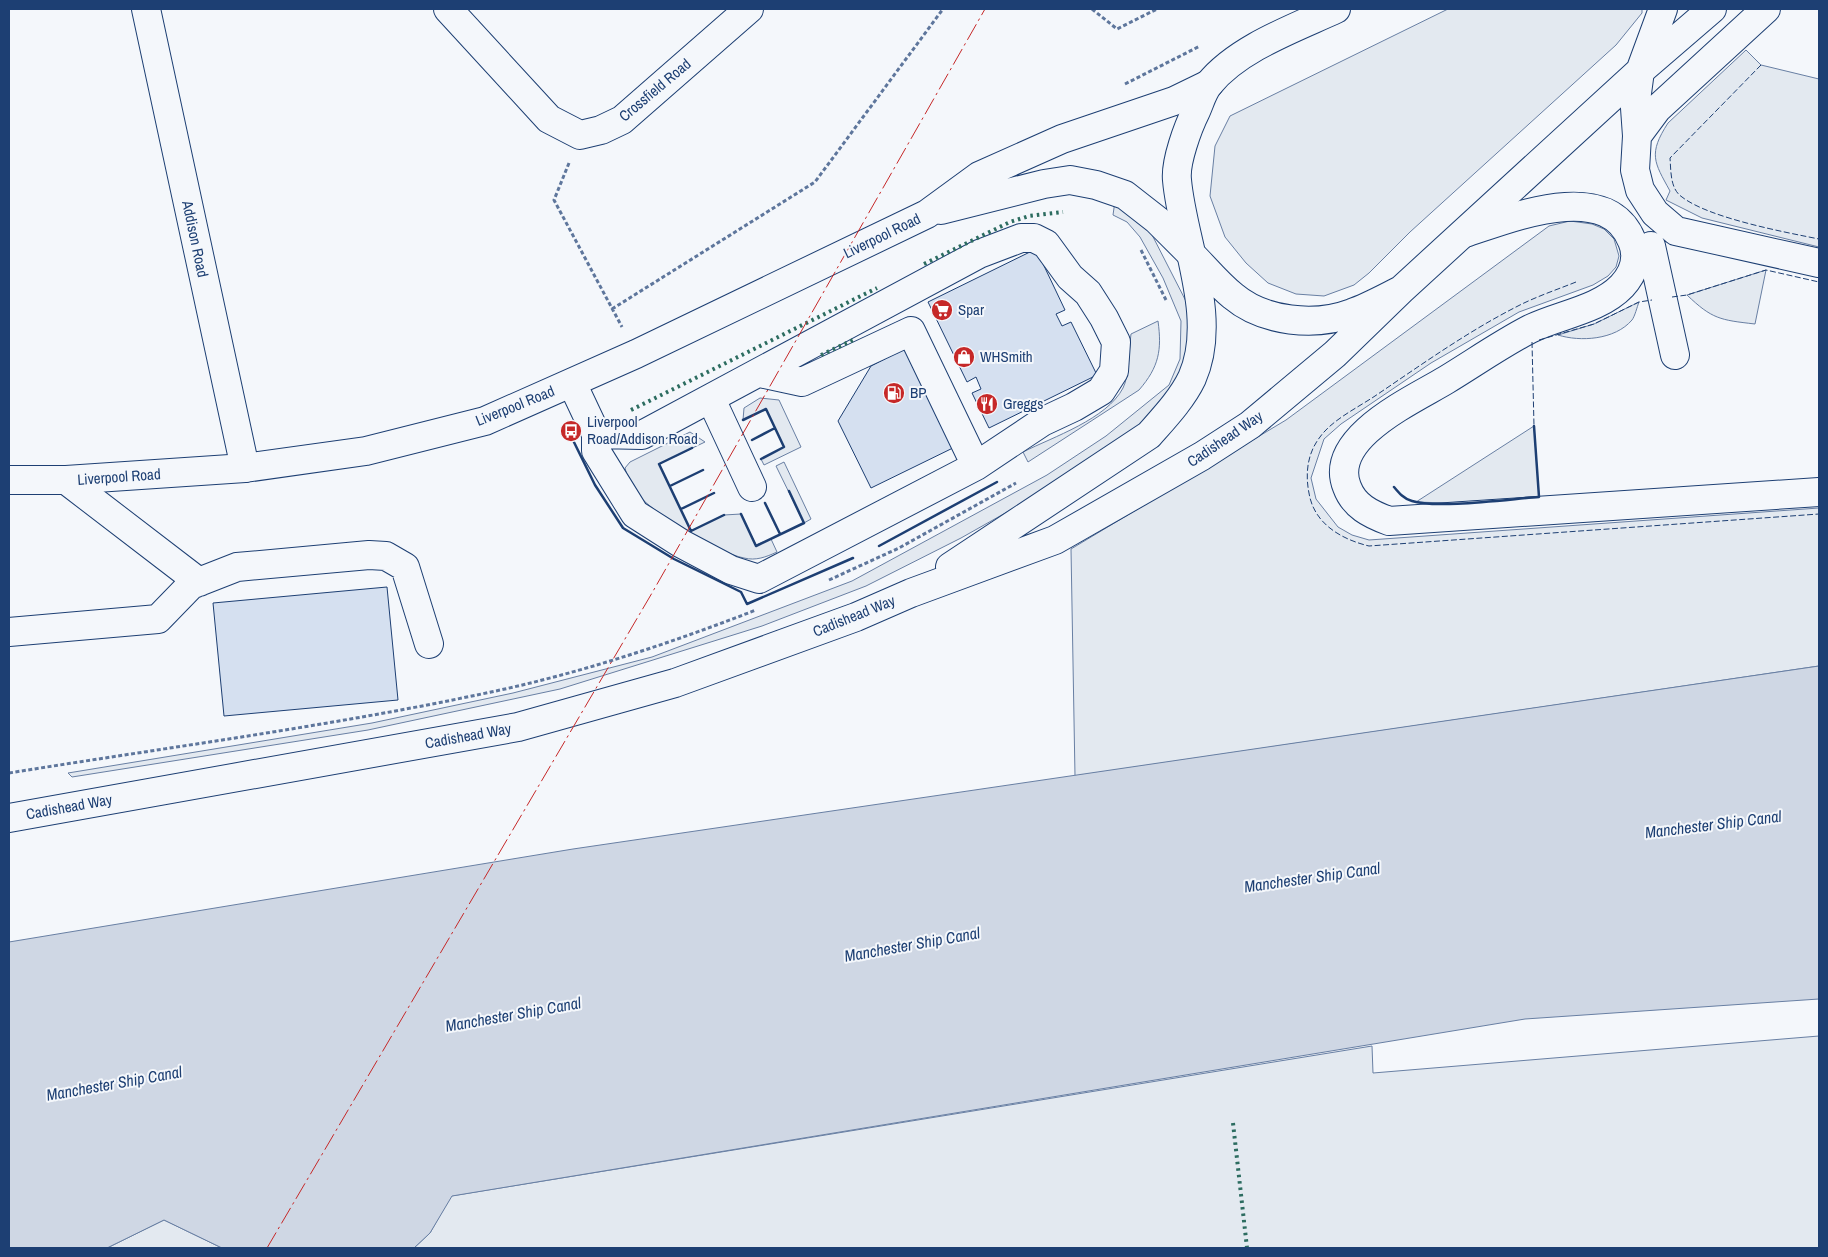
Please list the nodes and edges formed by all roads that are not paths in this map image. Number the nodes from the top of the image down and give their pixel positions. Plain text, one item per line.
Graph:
1 (146, 9) edge
2 (448, 9) edge
3 (749, 9) edge
4 (1336, 9) edge
5 (1663, 9) edge
6 (1712, 9) edge
7 (1766, 9) edge
8 (1640, 71) junction
9 (1209, 84) junction
10 (1637, 136) junction
11 (927, 214) junction
12 (1676, 231) junction
13 (1465, 232) junction
14 (1644, 250) junction
15 (1192, 255) junction
16 (1819, 263) edge
17 (1401, 290) junction
18 (1676, 355) dead end
19 (760, 373) junction
20 (572, 383) junction
21 (711, 399) junction
22 (596, 434) junction
23 (976, 466) junction
24 (245, 468) junction
25 (9, 480) edge
26 (66, 480) junction
27 (752, 486) dead end
28 (1819, 492) edge
29 (199, 582) junction
30 (912, 593) junction
31 (9, 632) edge
32 (429, 644) dead end
33 (9, 818) edge

1 - 24 main road, Addison Road
2 - 3 main road, Crossfield Road
4 - 9 main road
5 - 8 main road
6 - 8 main road
7 - 10 main road
8 - 10 main road
8 - 13 main road
9 - 11 main road, Liverpool Road
9 - 15 main road, Cadishead Way
10 - 12 main road
11 - 15 main road, Liverpool Road
11 - 20 main road, Liverpool Road
12 - 14 main road
12 - 16 main road
13 - 14 main road
13 - 17 main road
14 - 18 main road
14 - 28 main road
15 - 17 main road, Liverpool Road
15 - 30 main road, Cadishead Way
17 - 30 main road, Cadishead Way
19 - 21 main road
19 - 23 main road
19 - 23 main road
20 - 22 main road
20 - 24 main road, Liverpool Road
21 - 22 main road
21 - 27 main road
22 - 23 main road
24 - 26 main road, Liverpool Road
25 - 26 main road, Liverpool Road
26 - 29 main road
29 - 31 main road
29 - 32 main road
30 - 33 main road, Cadishead Way

